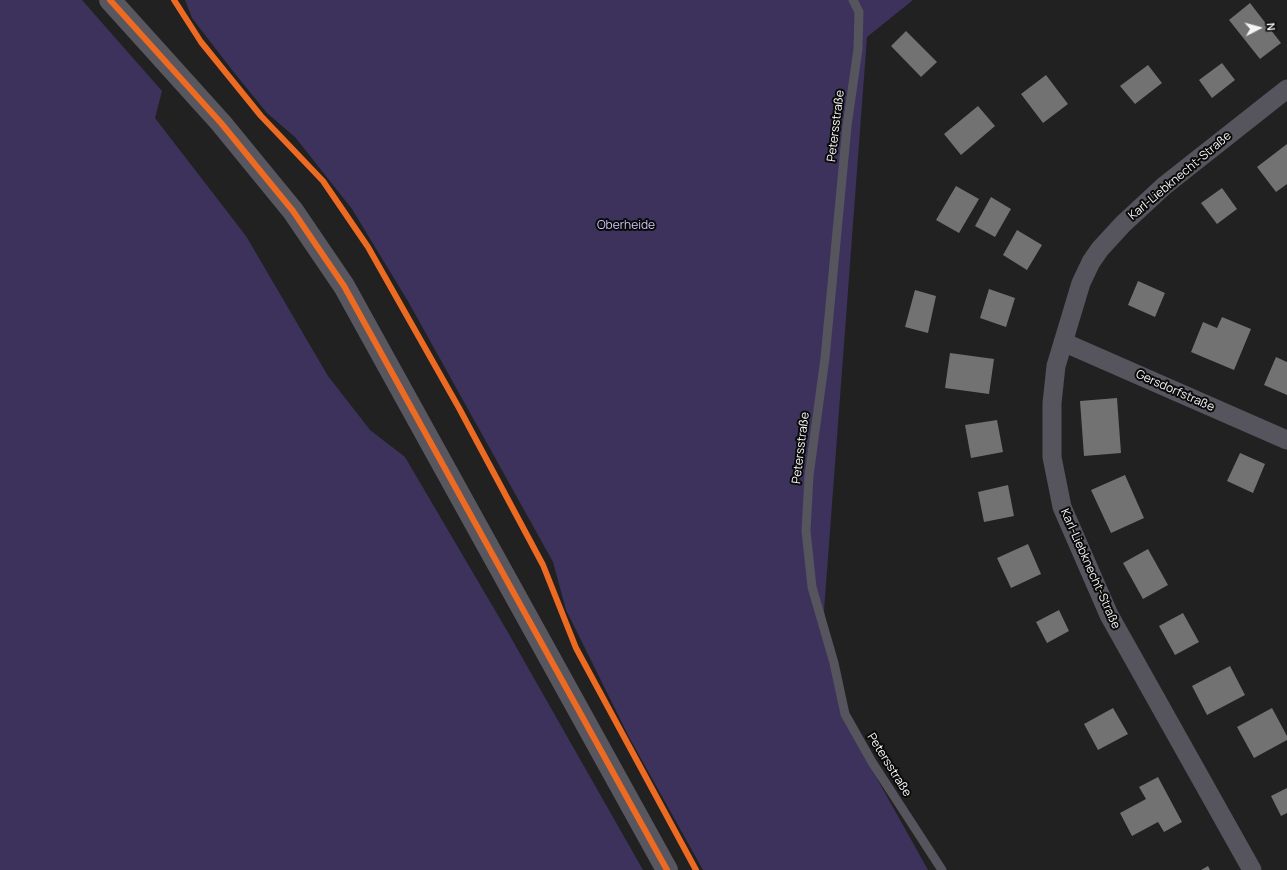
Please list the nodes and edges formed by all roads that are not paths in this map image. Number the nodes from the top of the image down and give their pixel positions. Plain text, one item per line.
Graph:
1 (110, 0) edge
2 (853, 0) edge
3 (1287, 89) edge
4 (1063, 342) junction
5 (1287, 440) edge
6 (667, 870) edge
7 (942, 870) edge
8 (1252, 870) edge

1 - 6 main road
2 - 7 lane, Petersstraße
3 - 4 street, Karl-Liebknecht-Straße
4 - 5 street, Gersdorfstraße
4 - 8 street, Karl-Liebknecht-Straße

